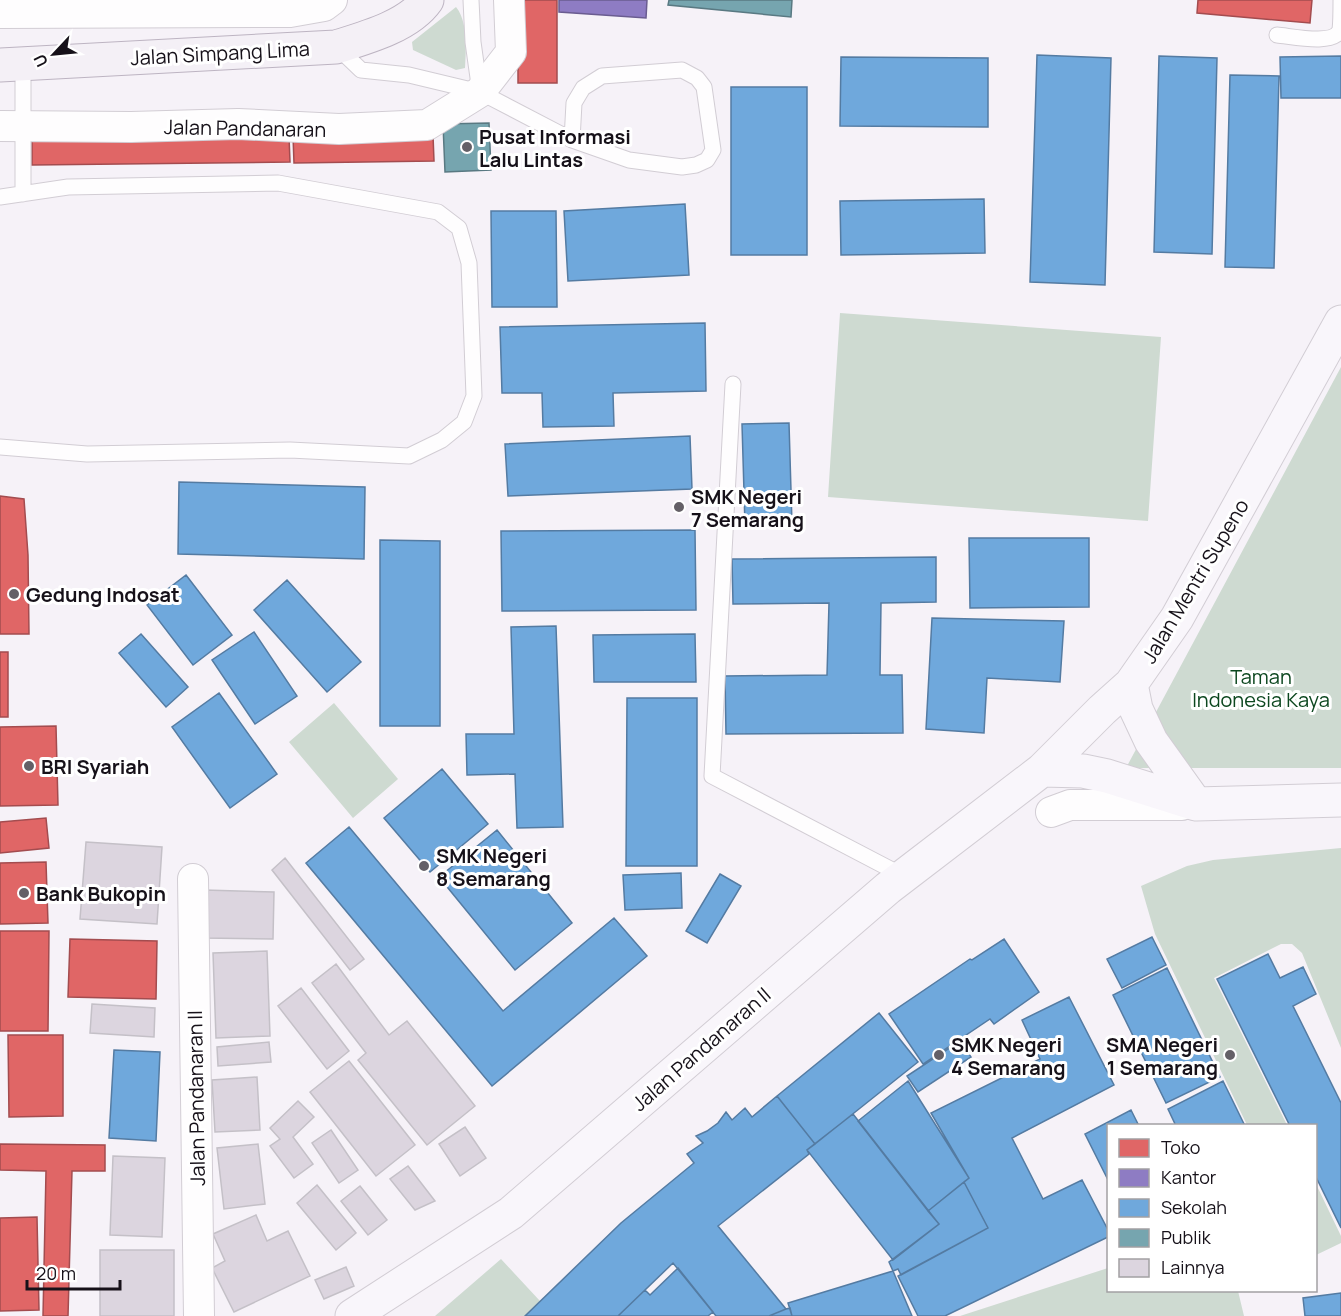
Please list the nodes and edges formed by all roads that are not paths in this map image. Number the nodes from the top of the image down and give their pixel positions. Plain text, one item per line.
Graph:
1 (332, 0) edge
2 (427, 0) edge
3 (471, 0) edge
4 (509, 0) edge
5 (1341, 1) edge
6 (0, 13) edge
7 (1277, 35) dead end
8 (336, 47) junction
9 (11, 64) edge
10 (480, 92) junction
11 (11, 126) edge
12 (572, 140) junction
13 (23, 194) junction
14 (0, 197) edge
15 (1341, 322) edge
16 (733, 384) dead end
17 (0, 447) edge
18 (1131, 684) junction
19 (1042, 770) junction
20 (1341, 802) edge
21 (1196, 804) junction
22 (1051, 812) dead end
23 (193, 879) dead end
24 (888, 888) junction
25 (199, 1316) edge
26 (352, 1316) edge

1 - 6 street, Jalan Simpang Lima
2 - 8 main road, Jalan Simpang Lima
3 - 10 lane
4 - 10 street
5 - 7 lane
8 - 9 main road, Jalan Simpang Lima
8 - 10 lane
9 - 11 lane
10 - 11 street, Jalan Pandanaran
10 - 12 lane
11 - 13 lane
12 - 12 lane
13 - 14 lane
13 - 17 lane
15 - 18 main road, Jalan Mentri Supeno
16 - 24 lane
18 - 19 main road, Jalan Mentri Supeno
18 - 21 main road
19 - 21 main road
19 - 24 main road, Jalan Pandanaran II
20 - 21 main road
20 - 22 street
23 - 25 street, Jalan Pandanaran II
24 - 26 main road, Jalan Pandanaran II

